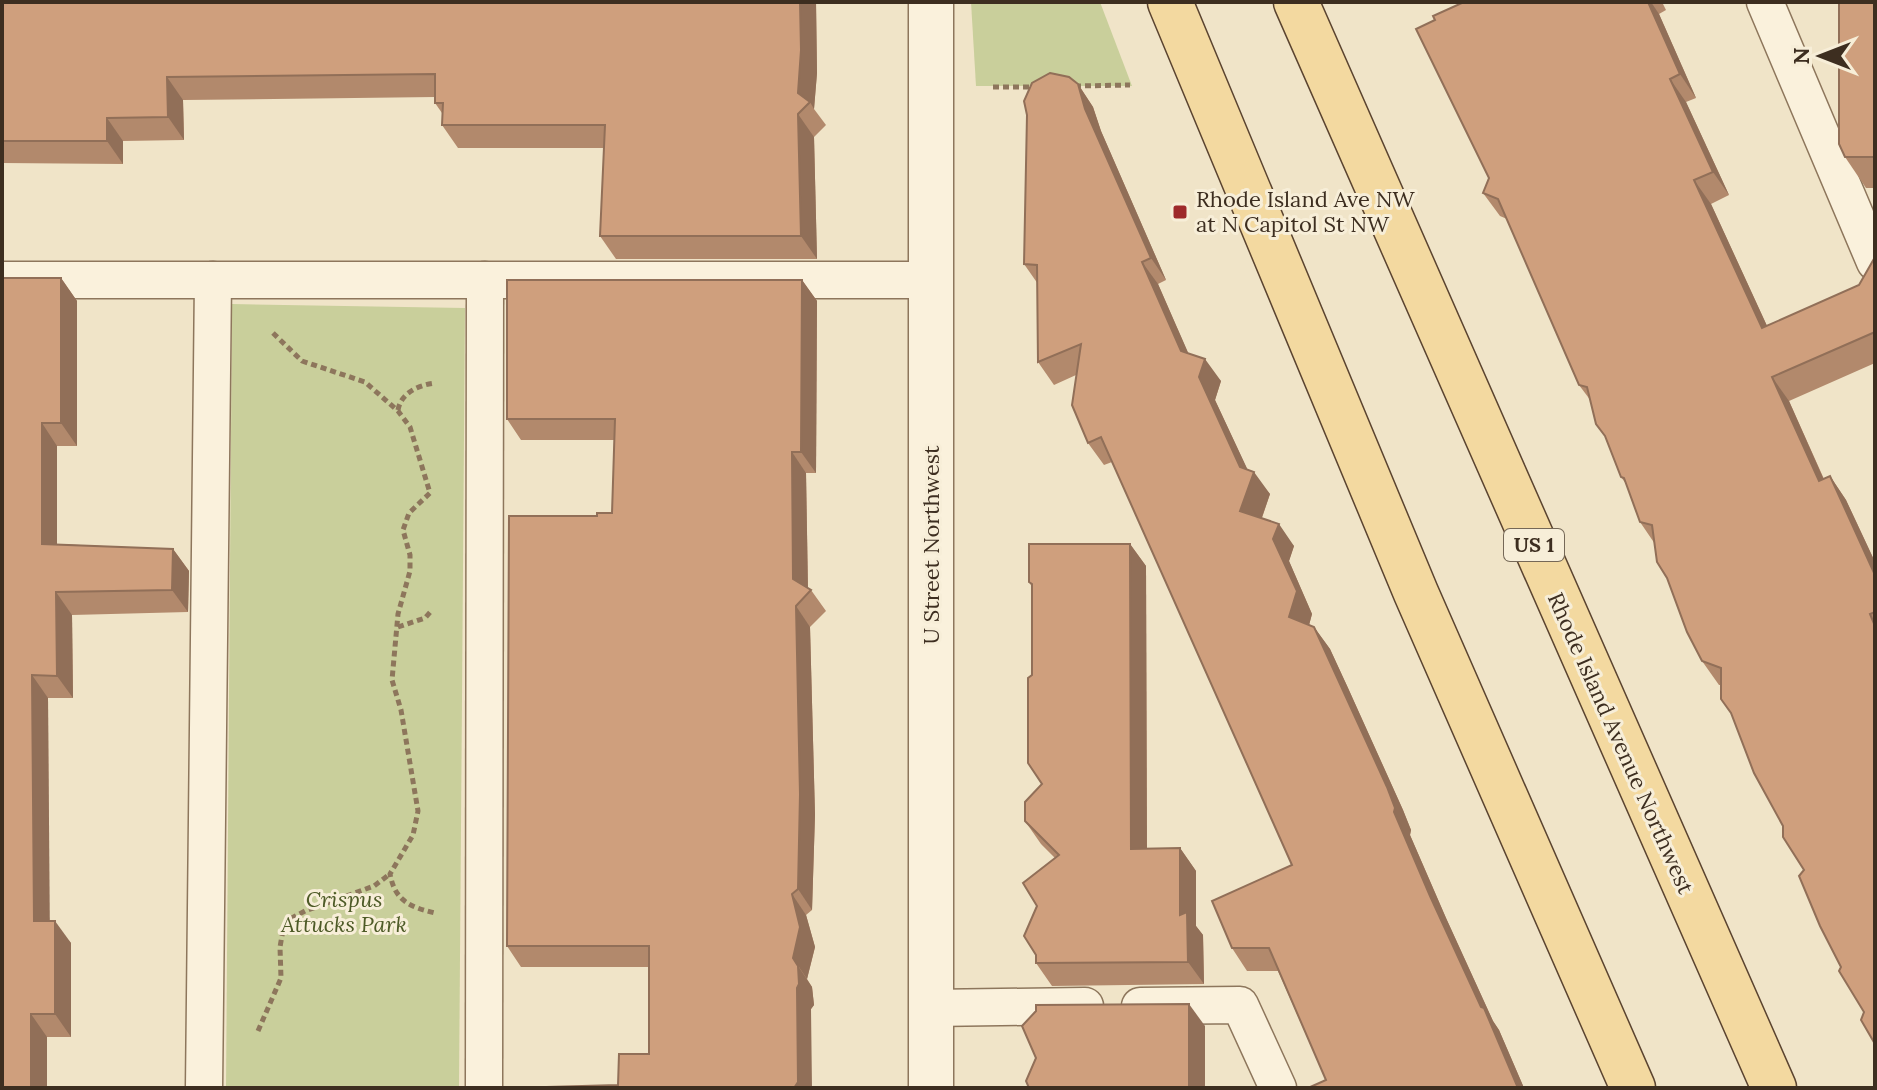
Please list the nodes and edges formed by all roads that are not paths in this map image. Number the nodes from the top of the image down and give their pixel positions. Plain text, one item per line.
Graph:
1 (931, 2) edge
2 (1170, 2) edge
3 (1296, 2) edge
4 (1765, 2) edge
5 (1875, 262) edge
6 (2, 280) edge
7 (213, 280) junction
8 (485, 280) junction
9 (931, 280) junction
10 (931, 1008) junction
11 (204, 1088) edge
12 (484, 1088) edge
13 (931, 1088) edge
14 (1278, 1088) edge
15 (1633, 1088) edge
16 (1774, 1088) edge

1 - 9 street, U Street Northwest
2 - 15 main road
3 - 16 main road, Rhode Island Avenue Northwest / US 1
4 - 5 lane
6 - 7 lane
7 - 8 lane
7 - 11 lane
8 - 9 lane
8 - 12 lane
9 - 10 street, U Street Northwest
10 - 13 street, U Street Northwest
10 - 14 lane

